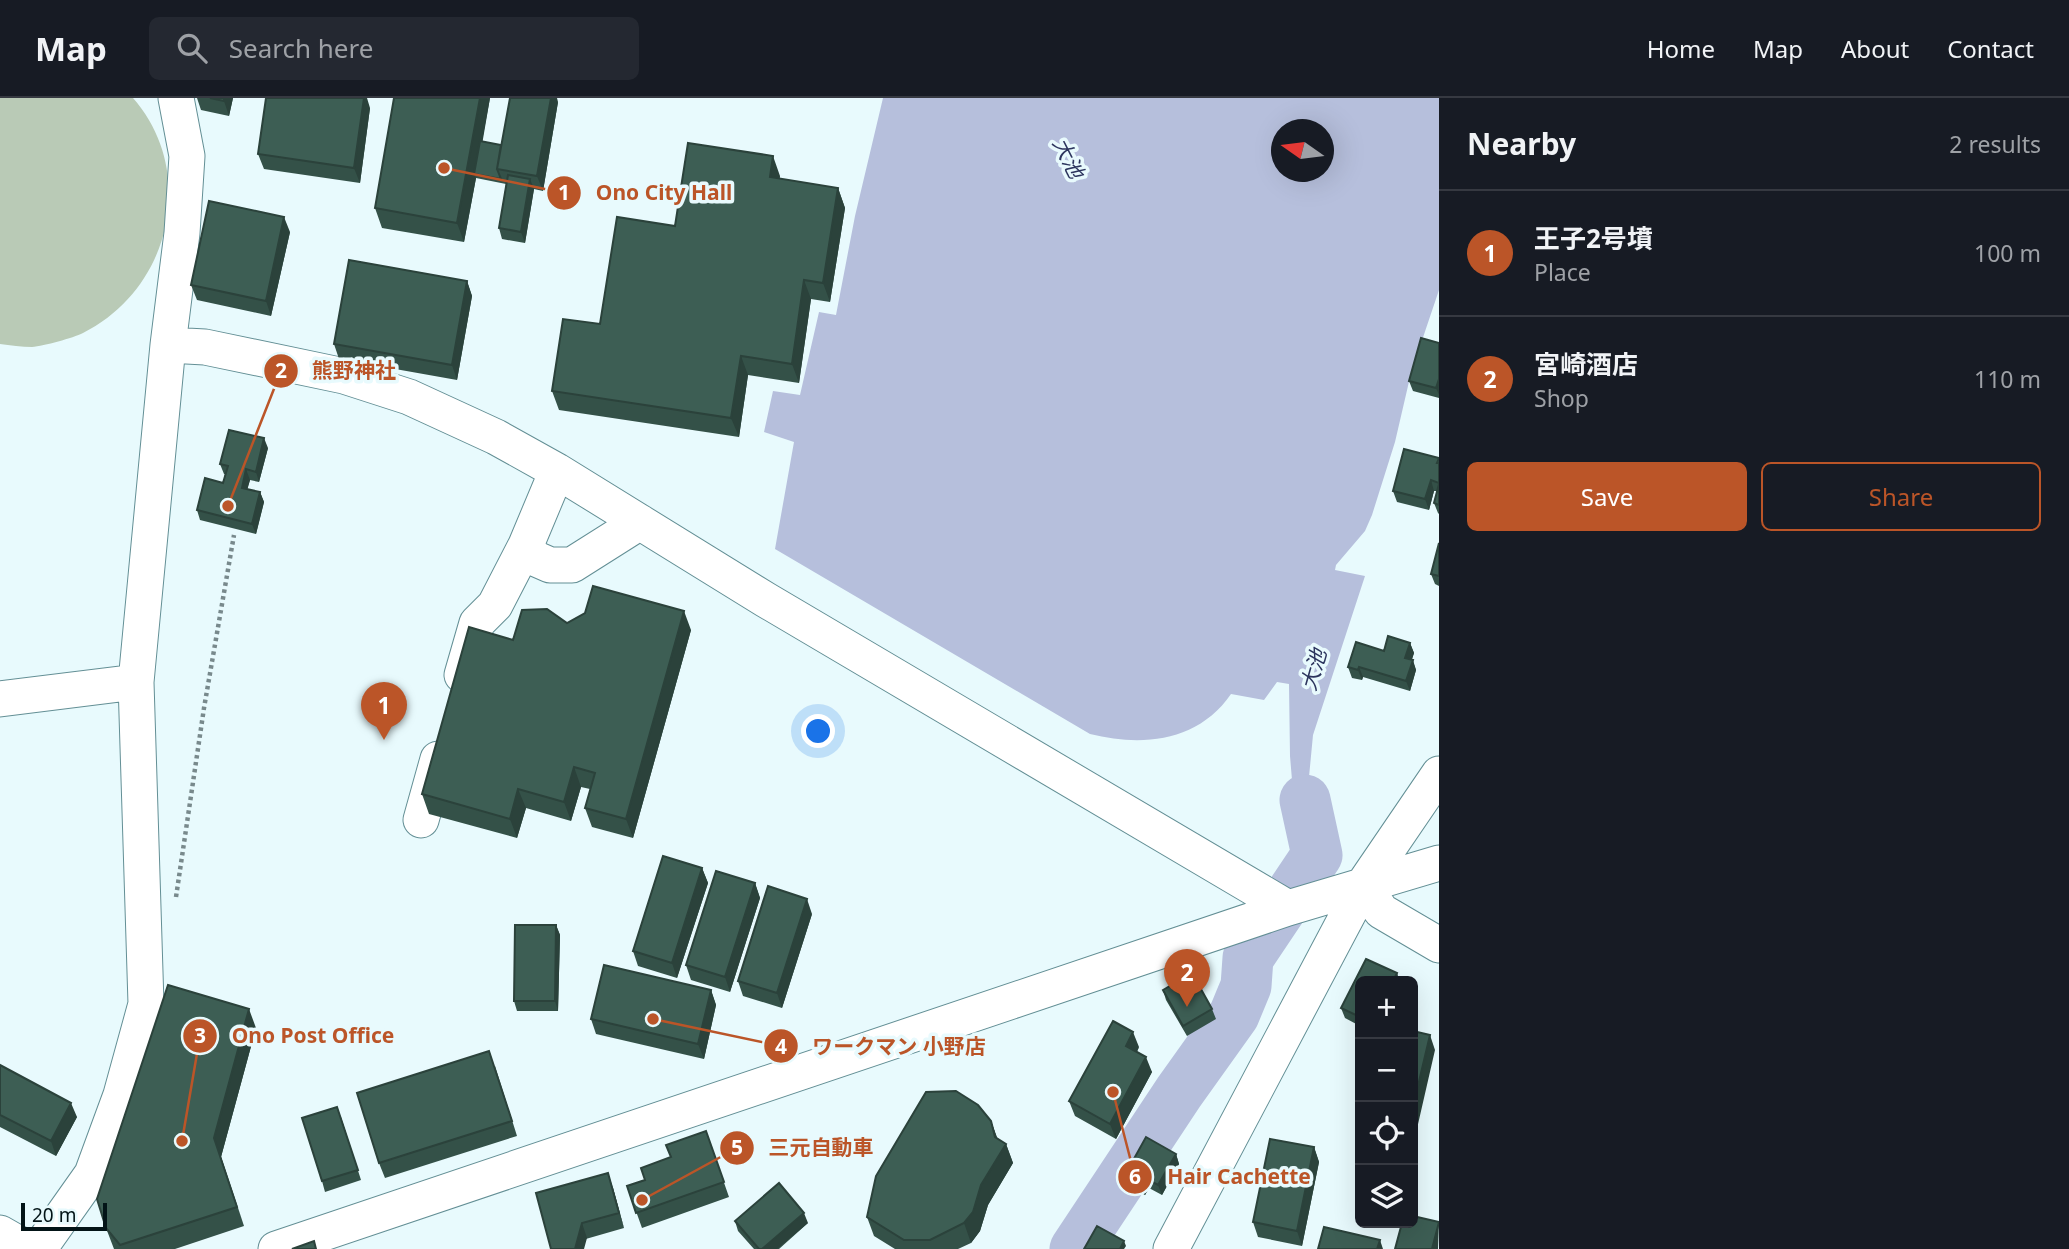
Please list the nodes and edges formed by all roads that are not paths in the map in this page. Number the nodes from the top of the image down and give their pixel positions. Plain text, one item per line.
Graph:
1 (176, 98) edge
2 (168, 345) junction
3 (557, 471) junction
4 (640, 523) junction
5 (526, 545) junction
6 (136, 682) junction
7 (0, 699) edge
8 (1439, 774) edge
9 (421, 820) edge
10 (1439, 863) edge
11 (1364, 884) junction
12 (1289, 908) junction
13 (1439, 945) edge
14 (0, 1233) edge
15 (29, 1249) edge
16 (39, 1249) edge
17 (276, 1249) edge
18 (1171, 1249) edge

1 - 2 street
2 - 3 street
2 - 6 street
3 - 4 street
3 - 5 street
4 - 5 street
4 - 12 street
5 - 9 street
6 - 7 street
6 - 16 street
8 - 11 street
10 - 11 street
11 - 12 street
11 - 13 street
11 - 18 street
12 - 17 street
14 - 15 street

